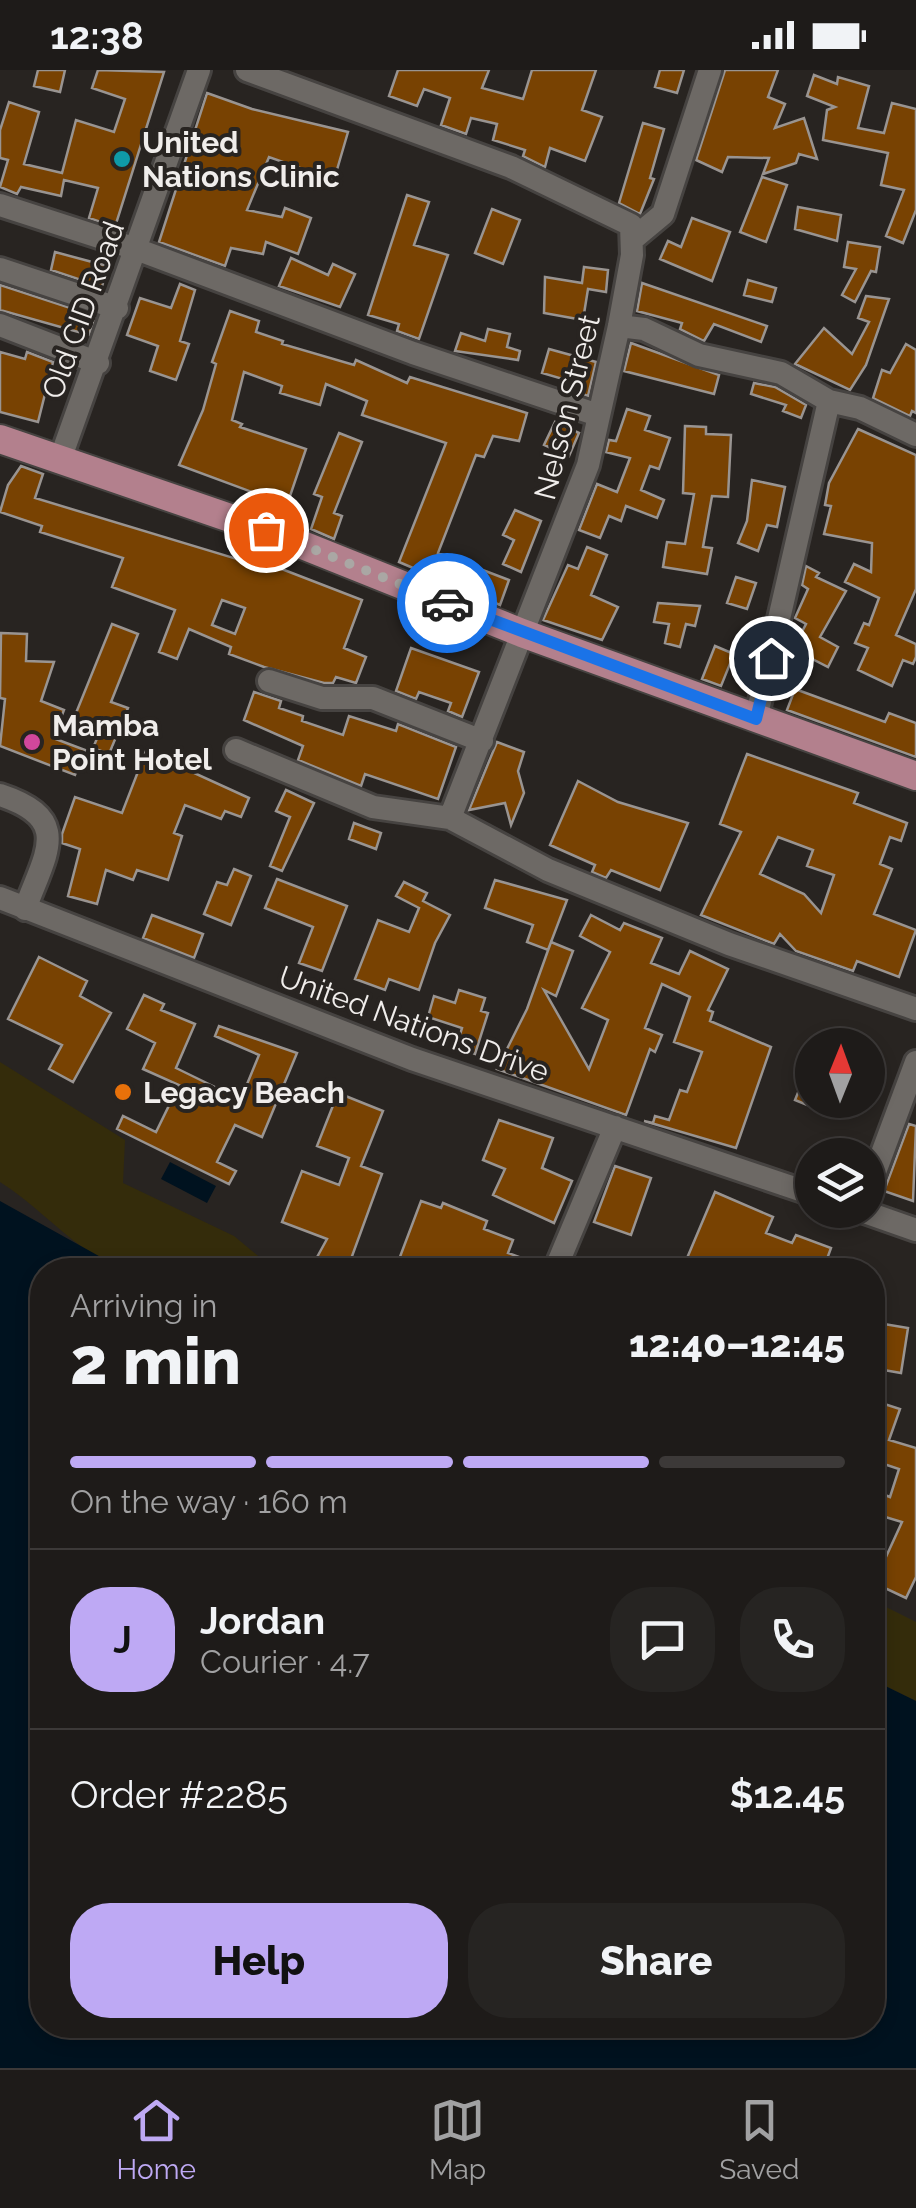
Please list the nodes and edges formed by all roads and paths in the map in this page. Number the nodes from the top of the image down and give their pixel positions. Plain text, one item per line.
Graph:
1 (199, 70) edge
2 (247, 70) edge
3 (710, 70) edge
4 (0, 205) edge
5 (633, 239) junction
6 (136, 249) junction
7 (0, 270) edge
8 (116, 308) junction
9 (0, 326) edge
10 (619, 326) junction
11 (98, 362) junction
12 (829, 401) junction
13 (598, 416) junction
14 (916, 435) edge
15 (0, 439) edge
16 (61, 457) junction
17 (522, 633) junction
18 (269, 681) dead end
19 (756, 719) junction
20 (482, 741) junction
21 (236, 750) dead end
22 (916, 776) edge
23 (0, 795) edge
24 (450, 818) junction
25 (0, 898) edge
26 (26, 908) junction
27 (916, 1010) edge
28 (916, 1062) edge
29 (615, 1128) junction
30 (885, 1145) edge
31 (795, 1188) edge
32 (885, 1219) edge
33 (916, 1230) edge
34 (559, 1258) edge

1 - 6 street, Old CID Road
2 - 5 street
3 - 5 street
4 - 6 street
5 - 10 street, Nelson Street
6 - 8 street, Old CID Road
6 - 13 street
7 - 8 street
8 - 11 street, Old CID Road
9 - 11 street
10 - 12 street
10 - 13 street, Nelson Street
11 - 16 street, Old CID Road
12 - 14 street
12 - 19 street
13 - 17 street, Nelson Street
15 - 16 main road
16 - 17 main road
17 - 19 main road
17 - 20 street, Nelson Street
18 - 20 street
19 - 22 main road
20 - 24 street, Nelson Street
21 - 24 street
23 - 26 street
24 - 27 street
25 - 26 street, United Nations Drive
26 - 29 street, United Nations Drive
28 - 30 street
29 - 31 street, United Nations Drive
29 - 34 street
32 - 33 street

